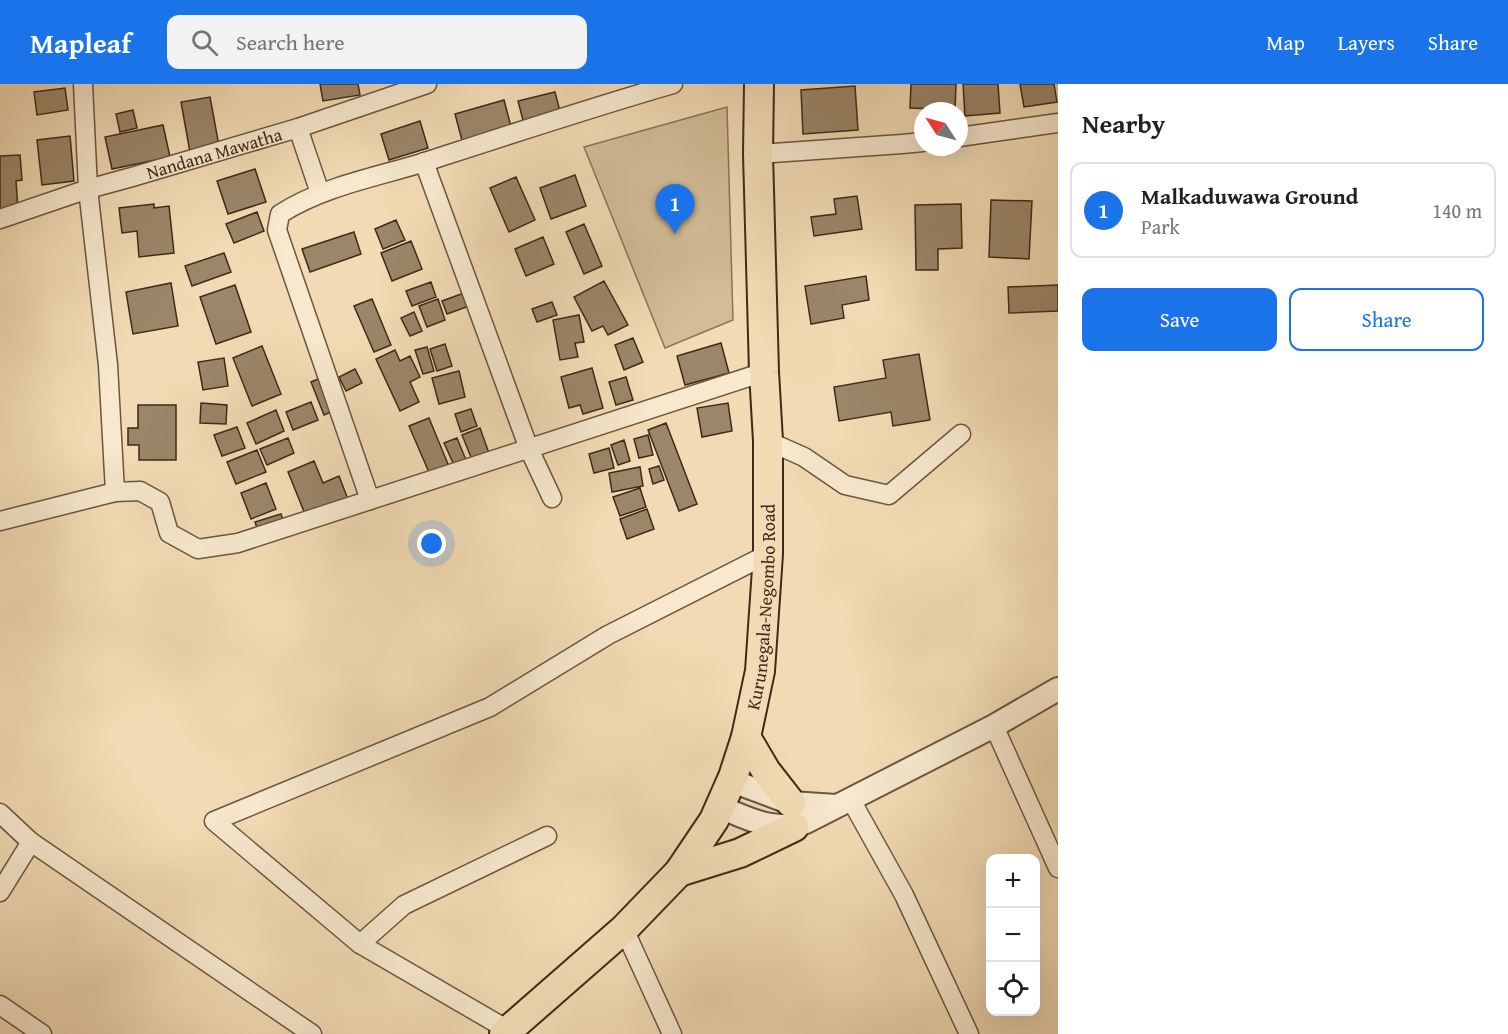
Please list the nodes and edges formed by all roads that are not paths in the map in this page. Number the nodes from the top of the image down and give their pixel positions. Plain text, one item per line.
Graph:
1 (83, 84) edge
2 (427, 84) edge
3 (674, 84) edge
4 (759, 84) edge
5 (381, 91) edge
6 (1058, 123) edge
7 (298, 128) junction
8 (968, 136) edge
9 (914, 143) edge
10 (758, 154) junction
11 (424, 162) junction
12 (88, 189) junction
13 (320, 194) junction
14 (0, 219) edge
15 (764, 372) junction
16 (961, 434) dead end
17 (768, 441) junction
18 (529, 449) junction
19 (115, 492) junction
20 (552, 498) dead end
21 (370, 500) junction
22 (0, 521) edge
23 (768, 554) junction
24 (1058, 689) edge
25 (994, 726) junction
26 (746, 737) junction
27 (733, 777) junction
28 (844, 803) junction
29 (720, 807) junction
30 (0, 813) edge
31 (792, 815) junction
32 (547, 836) dead end
33 (31, 842) junction
34 (1058, 868) edge
35 (679, 872) junction
36 (0, 892) edge
37 (624, 929) junction
38 (360, 944) junction
39 (0, 1005) edge
40 (506, 1032) edge
41 (42, 1034) edge
42 (312, 1034) edge
43 (672, 1034) edge
44 (969, 1034) edge

1 - 12 street
2 - 5 street, Nandana Mawatha
3 - 11 street
4 - 10 main road, Kurunegala-Negombo Road
5 - 7 street, Nandana Mawatha
6 - 8 street
7 - 12 street, Nandana Mawatha
7 - 13 street
9 - 10 street
10 - 15 main road, Kurunegala-Negombo Road
11 - 13 street
11 - 18 street
12 - 14 street, Nandana Mawatha
12 - 19 street
13 - 21 street
15 - 17 main road, Kurunegala-Negombo Road
15 - 18 street
16 - 17 street
17 - 23 main road, Kurunegala-Negombo Road
18 - 20 street
18 - 21 street
19 - 21 street
19 - 22 street
23 - 26 main road, Kurunegala-Negombo Road
23 - 38 street
24 - 25 street
25 - 28 street
25 - 34 street
26 - 27 main road, Kurunegala-Negombo Road
26 - 31 main road
27 - 29 main road, Kurunegala-Negombo Road
27 - 31 street
28 - 31 street
28 - 44 street
29 - 31 street
29 - 35 main road, Kurunegala-Negombo Road
30 - 33 street
31 - 35 main road
32 - 38 street
33 - 36 street
33 - 42 street
35 - 37 main road, Kurunegala-Negombo Road
37 - 40 main road, Kurunegala-Negombo Road
37 - 43 street
38 - 40 street
39 - 41 street

